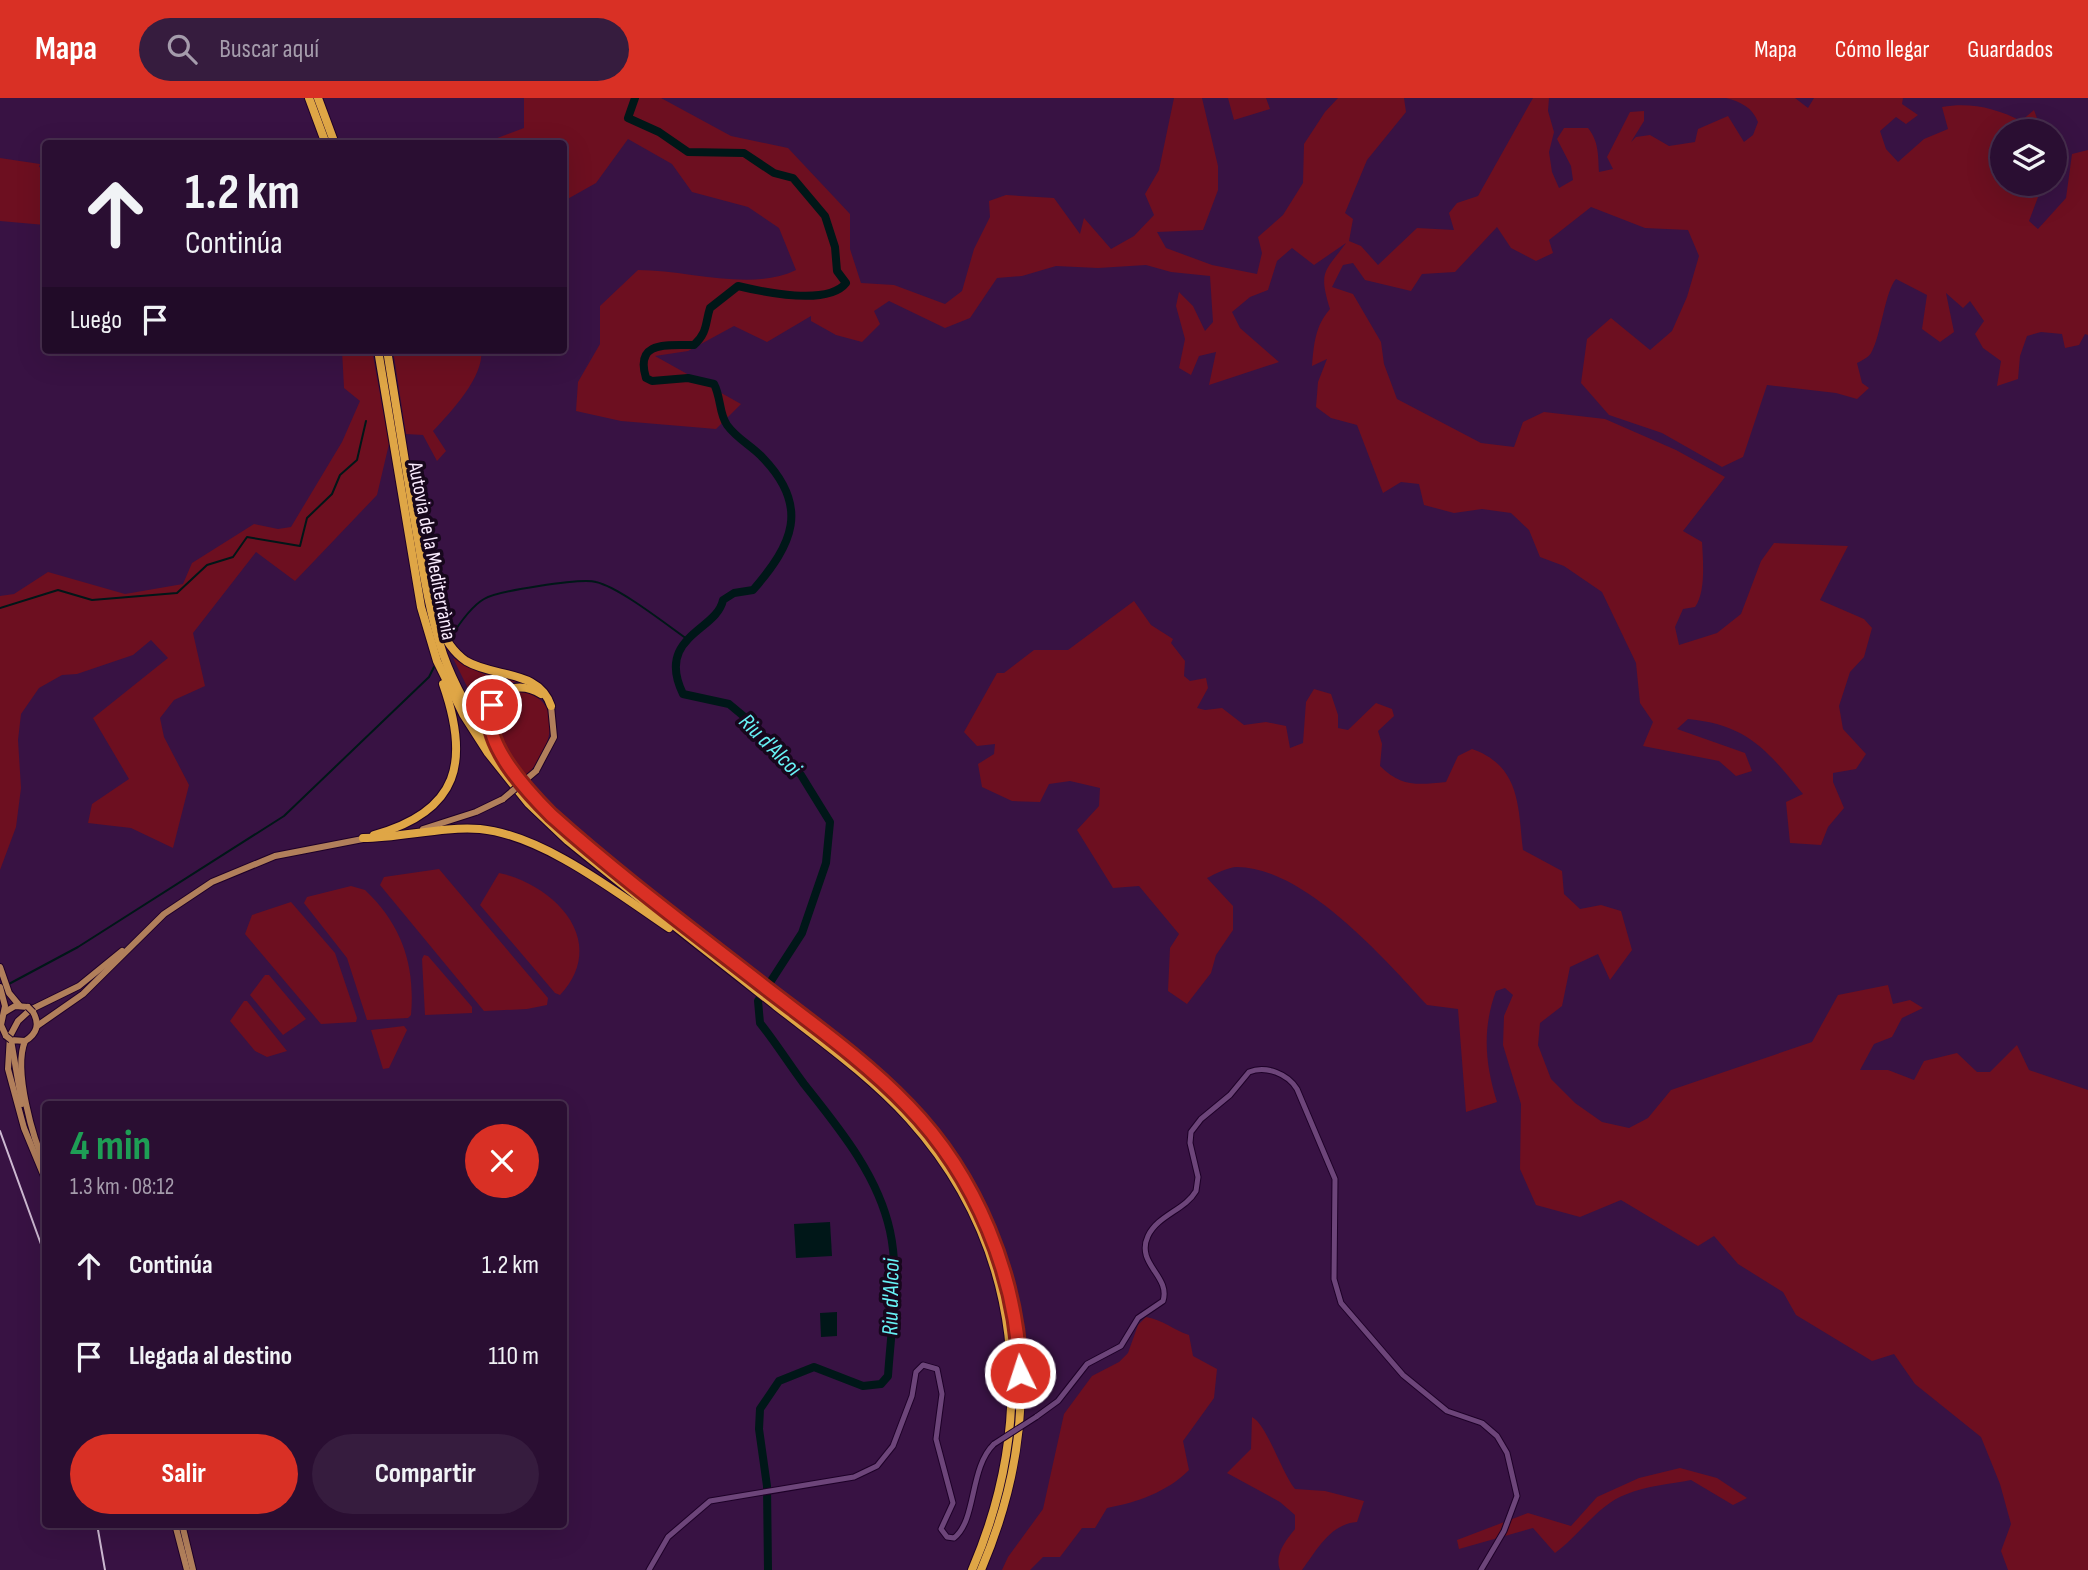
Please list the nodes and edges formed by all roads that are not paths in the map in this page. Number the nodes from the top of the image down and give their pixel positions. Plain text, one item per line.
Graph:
1 (309, 98) edge
2 (318, 98) edge
3 (325, 140) edge
4 (334, 140) edge
5 (379, 354) edge
6 (387, 354) edge
7 (398, 448) junction
8 (428, 594) junction
9 (438, 661) junction
10 (551, 706) junction
11 (514, 775) junction
12 (363, 838) junction
13 (150, 926) junction
14 (682, 930) junction
15 (0, 967) edge
16 (0, 987) edge
17 (19, 1005) junction
18 (32, 1011) junction
19 (5, 1012) junction
20 (53, 1014) junction
21 (37, 1026) junction
22 (9, 1038) junction
23 (25, 1041) junction
24 (921, 1127) junction
25 (29, 1140) junction
26 (42, 1157) edge
27 (42, 1171) edge
28 (176, 1528) edge
29 (182, 1528) edge
30 (185, 1570) edge
31 (193, 1570) edge
32 (649, 1570) edge
33 (972, 1570) edge
34 (981, 1570) edge
35 (1481, 1570) edge

1 - 3 highway
2 - 4 highway
5 - 7 highway, Autovia de la Mediterrània
6 - 7 highway, Autovia de la Mediterrània
7 - 8 highway, Autovia de la Mediterrània
7 - 9 highway, Autovia de la Mediterrània
8 - 10 highway
8 - 11 highway, Autovia de la Mediterrània
9 - 12 highway
9 - 14 highway, Autovia de la Mediterrània
10 - 11 highway
10 - 12 main road, bridge
11 - 14 highway, Autovia de la Mediterrània
12 - 13 main road
12 - 14 highway
13 - 20 main road
13 - 25 main road
14 - 24 highway, Autovia de la Mediterrània
14 - 24 highway, Autovia de la Mediterrània
15 - 17 main road
16 - 19 main road
17 - 18 main road
17 - 19 main road
18 - 20 main road
18 - 21 main road
19 - 22 main road
20 - 21 main road
21 - 23 main road
22 - 23 main road
22 - 25 main road
23 - 26 main road
24 - 33 highway, Autovia de la Mediterrània
24 - 34 highway, Autovia de la Mediterrània
25 - 27 main road
28 - 30 main road
29 - 31 main road
32 - 35 street, bridge

